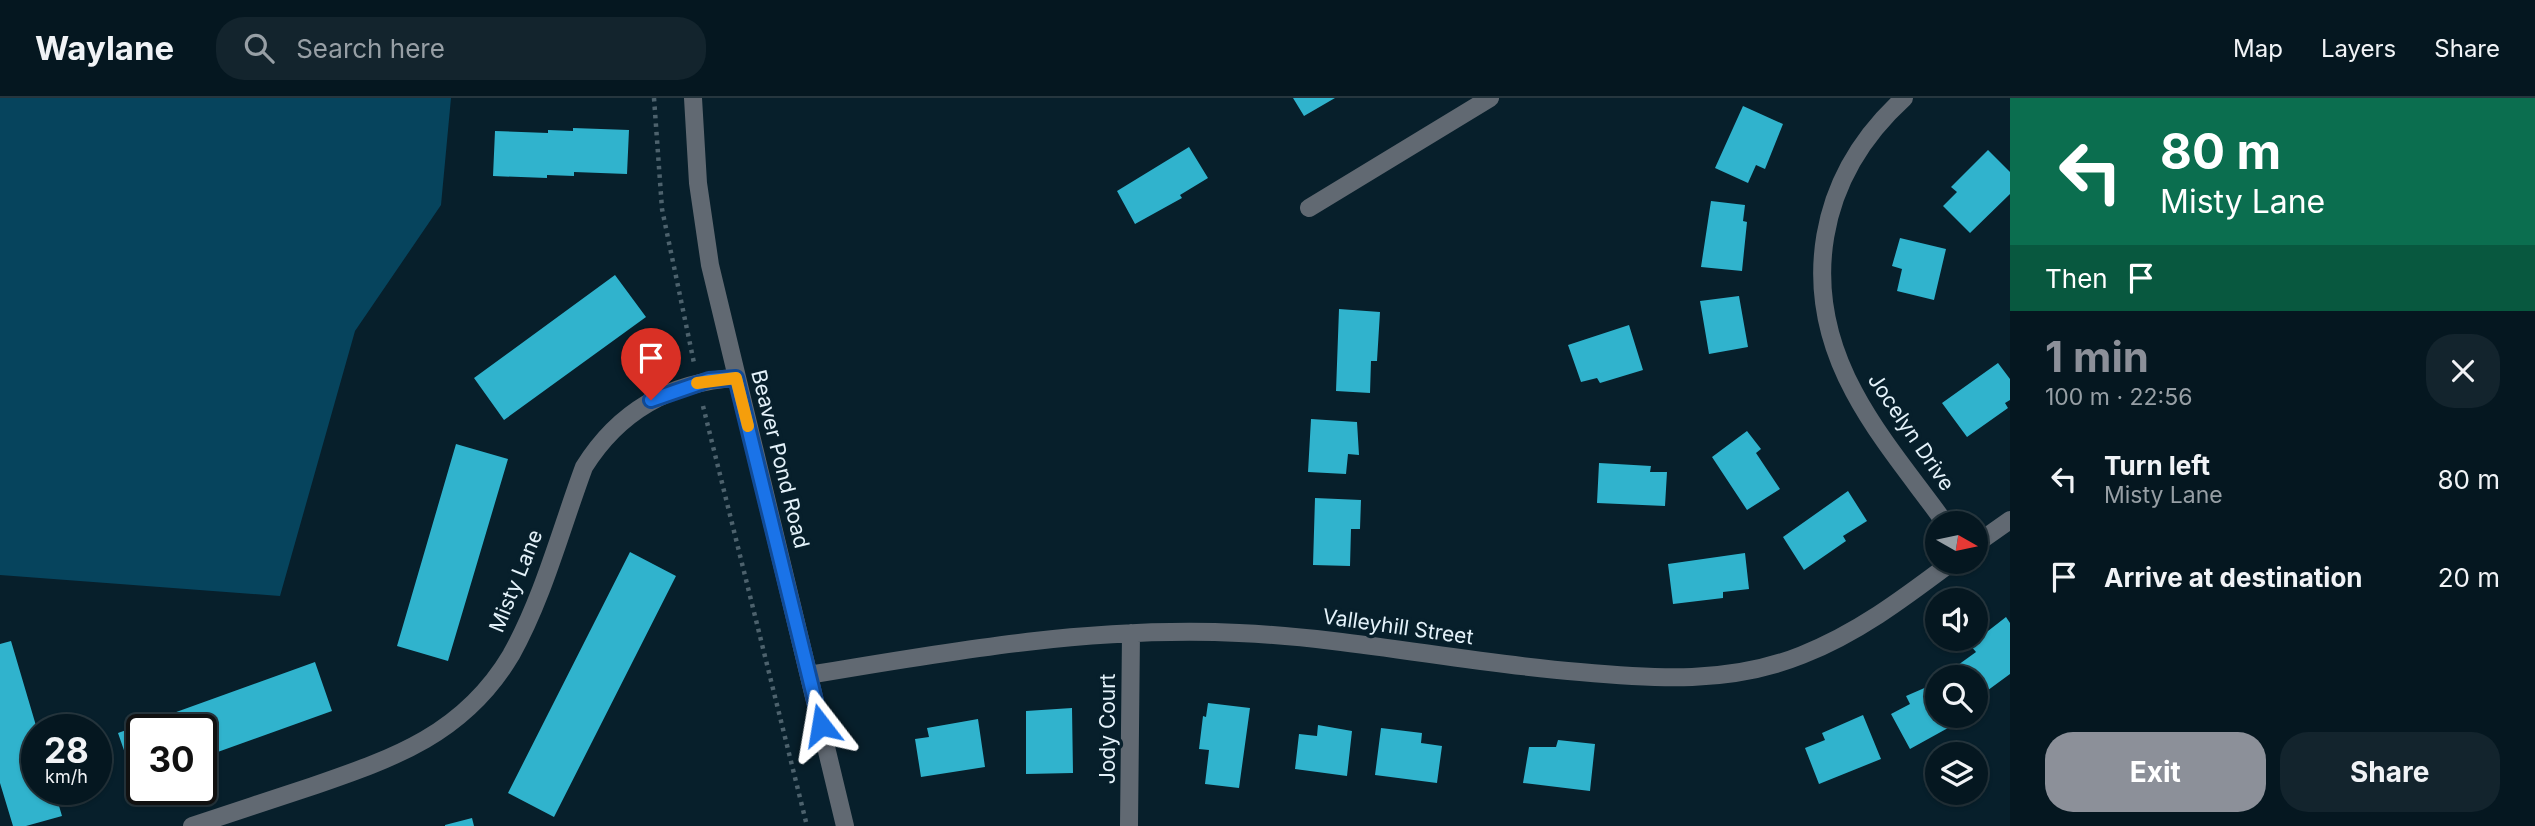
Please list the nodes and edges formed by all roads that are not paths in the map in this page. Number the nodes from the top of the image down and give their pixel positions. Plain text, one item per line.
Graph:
1 (693, 98) edge
2 (1490, 98) edge
3 (1904, 98) edge
4 (1309, 208) dead end
5 (736, 378) junction
6 (1937, 511) edge
7 (2010, 520) edge
8 (1988, 536) edge
9 (1936, 574) edge
10 (1131, 633) junction
11 (809, 675) junction
12 (192, 826) edge
13 (845, 826) edge
14 (1129, 826) edge

1 - 5 street, Beaver Pond Road
2 - 4 street
3 - 6 street, Jocelyn Drive
5 - 11 street, Beaver Pond Road
5 - 12 street, Misty Lane
7 - 8 street
9 - 10 street, Valleyhill Street
10 - 11 street, Valleyhill Street
10 - 14 street, Jody Court
11 - 13 street, Beaver Pond Road

